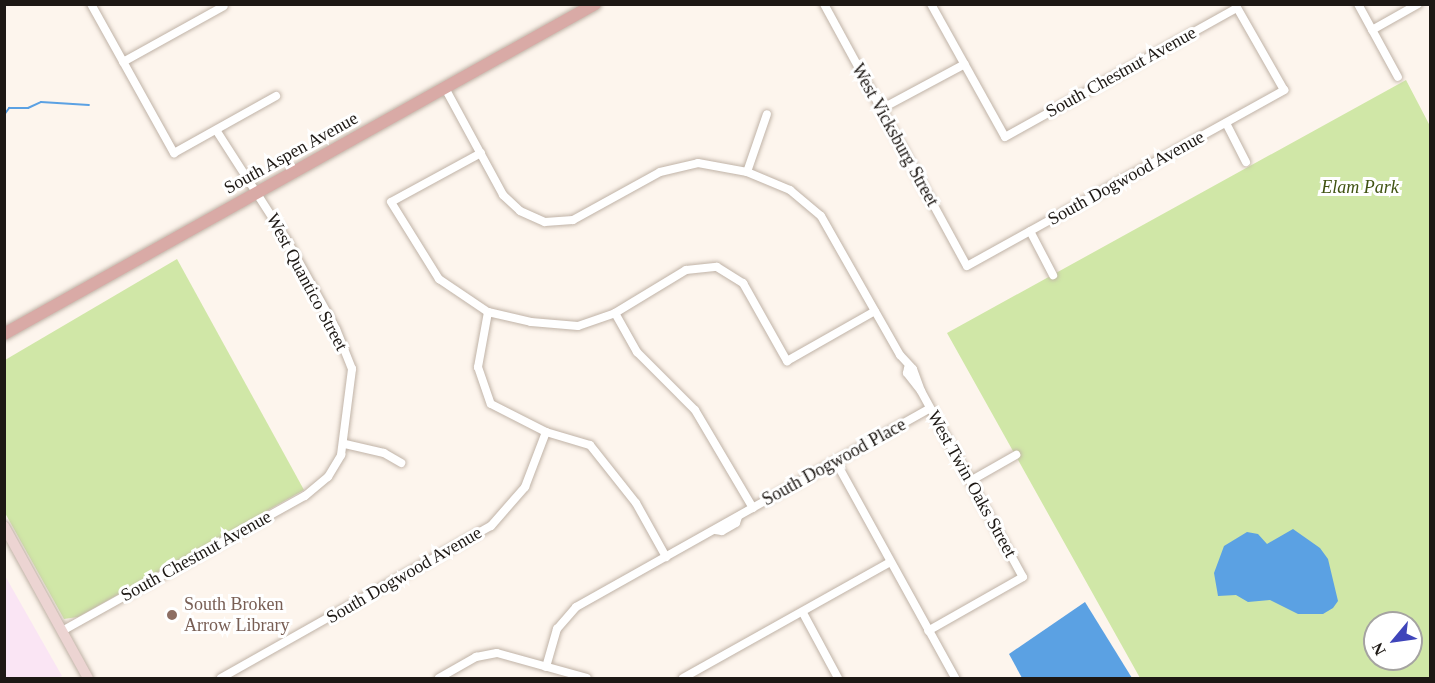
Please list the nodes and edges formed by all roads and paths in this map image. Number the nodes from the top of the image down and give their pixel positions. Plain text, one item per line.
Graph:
1 (91, 4) edge
2 (595, 4) edge
3 (824, 4) edge
4 (931, 4) edge
5 (1358, 4) edge
6 (1418, 4) edge
7 (225, 6) edge
8 (1236, 6) edge
9 (1372, 30) junction
10 (123, 62) junction
11 (964, 64) junction
12 (1398, 77) dead end
13 (445, 88) junction
14 (276, 96) dead end
15 (881, 109) junction
16 (767, 114) dead end
17 (1226, 123) junction
18 (216, 130) junction
19 (480, 153) junction
20 (1246, 162) dead end
21 (747, 172) junction
22 (256, 193) junction
23 (1030, 231) junction
24 (967, 266) joint
25 (1053, 275) dead end
26 (875, 311) junction
27 (488, 312) junction
28 (615, 313) junction
29 (4, 334) edge
30 (930, 408) junction
31 (546, 432) junction
32 (345, 444) junction
33 (1016, 455) dead end
34 (836, 462) junction
35 (402, 463) dead end
36 (328, 477) joint
37 (972, 480) junction
38 (753, 508) junction
39 (4, 526) edge
40 (666, 557) junction
41 (889, 563) junction
42 (803, 613) junction
43 (62, 631) junction
44 (928, 631) junction
45 (546, 667) junction
46 (88, 678) edge
47 (221, 678) edge
48 (439, 678) edge
49 (587, 678) edge
50 (683, 678) edge
51 (838, 678) edge
52 (955, 678) edge

1 - 10 street
2 - 13 main road, South Aspen Avenue
3 - 15 street, West Vicksburg Street
4 - 11 street
5 - 9 street
6 - 9 street
7 - 10 street
8 - 11 street, South Chestnut Avenue
8 - 17 street, South Dogwood Avenue
9 - 12 street
10 - 18 street
11 - 15 street
13 - 19 street, West Twin Oaks Street
13 - 22 main road, South Aspen Avenue
14 - 18 street
15 - 24 street, West Vicksburg Street
16 - 21 street
17 - 20 street
17 - 23 street, South Dogwood Avenue
18 - 22 street, West Quantico Street
19 - 21 street, West Twin Oaks Street
19 - 27 street
21 - 26 street, West Twin Oaks Street
22 - 29 main road, South Aspen Avenue
22 - 32 street, West Quantico Street
23 - 24 street, South Dogwood Avenue
23 - 25 street
26 - 28 street
26 - 30 street, West Twin Oaks Street
27 - 28 street
27 - 31 street
28 - 38 street
30 - 34 street, South Dogwood Place
30 - 37 street, West Twin Oaks Street
31 - 40 street
31 - 47 street, South Dogwood Avenue
32 - 35 street
32 - 36 street, West Quantico Street
33 - 37 street
34 - 38 street, South Dogwood Place
34 - 41 street
36 - 43 street, South Chestnut Avenue
37 - 44 street, West Twin Oaks Street
38 - 40 street, South Dogwood Place
39 - 43 street
40 - 45 street, South Dogwood Place
41 - 42 street
41 - 44 street
42 - 50 street
42 - 51 street
43 - 46 street
44 - 52 street
45 - 48 street
45 - 49 street

